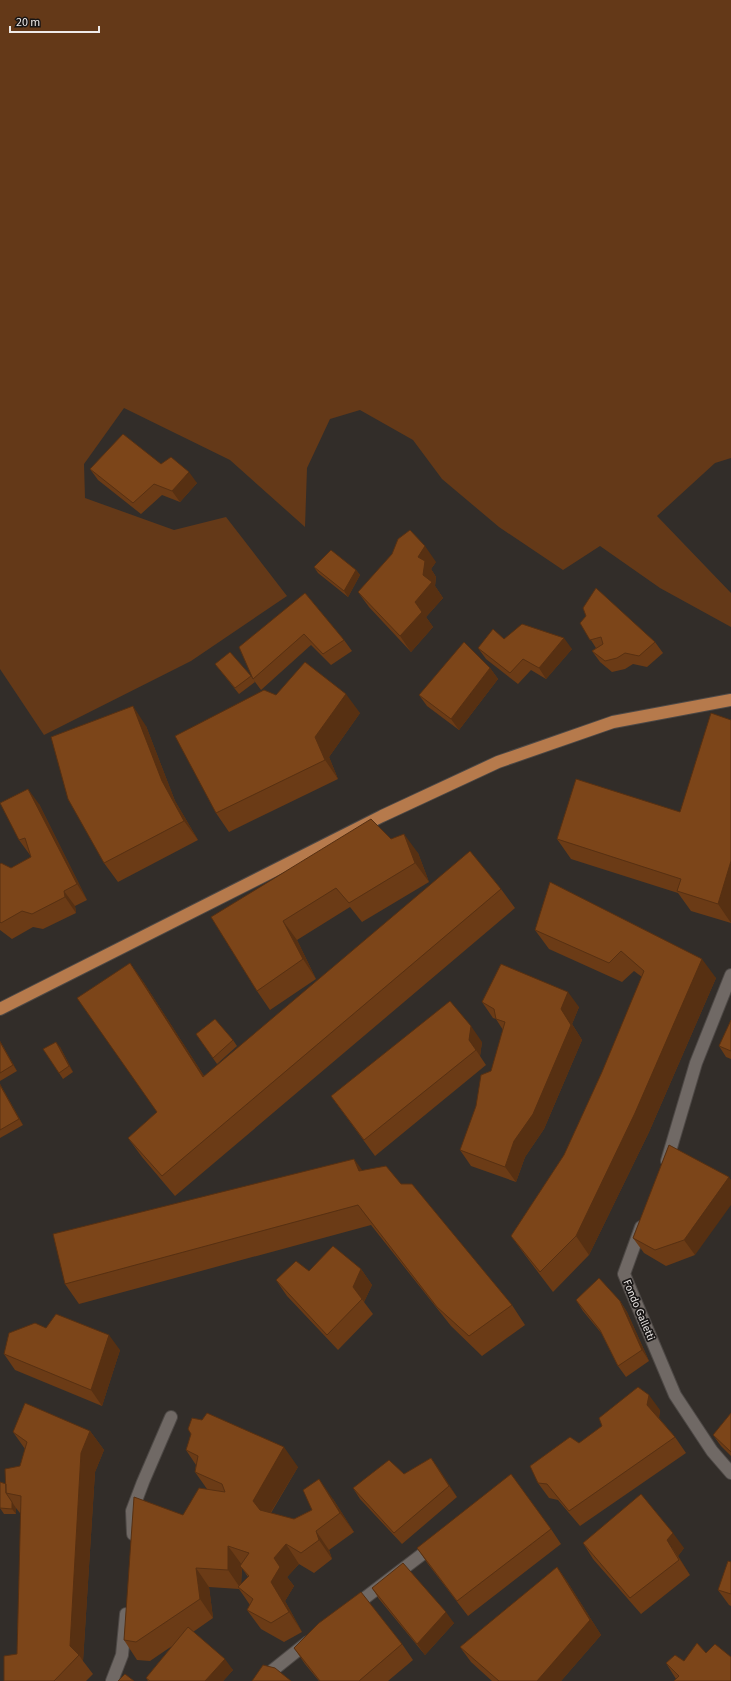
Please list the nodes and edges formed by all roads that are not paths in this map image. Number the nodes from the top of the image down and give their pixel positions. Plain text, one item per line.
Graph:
1 (731, 700) edge
2 (731, 976) edge
3 (0, 1009) edge
4 (663, 1172) edge
5 (646, 1215) edge
6 (171, 1417) dead end
7 (731, 1473) edge
8 (440, 1540) edge
9 (134, 1543) edge
10 (127, 1603) edge
11 (344, 1614) edge
12 (315, 1637) edge
13 (112, 1681) edge
14 (265, 1681) edge

1 - 3 main road
2 - 4 street
5 - 7 street, Fondo Galletti
6 - 9 street
8 - 11 street
10 - 13 street
12 - 14 street

